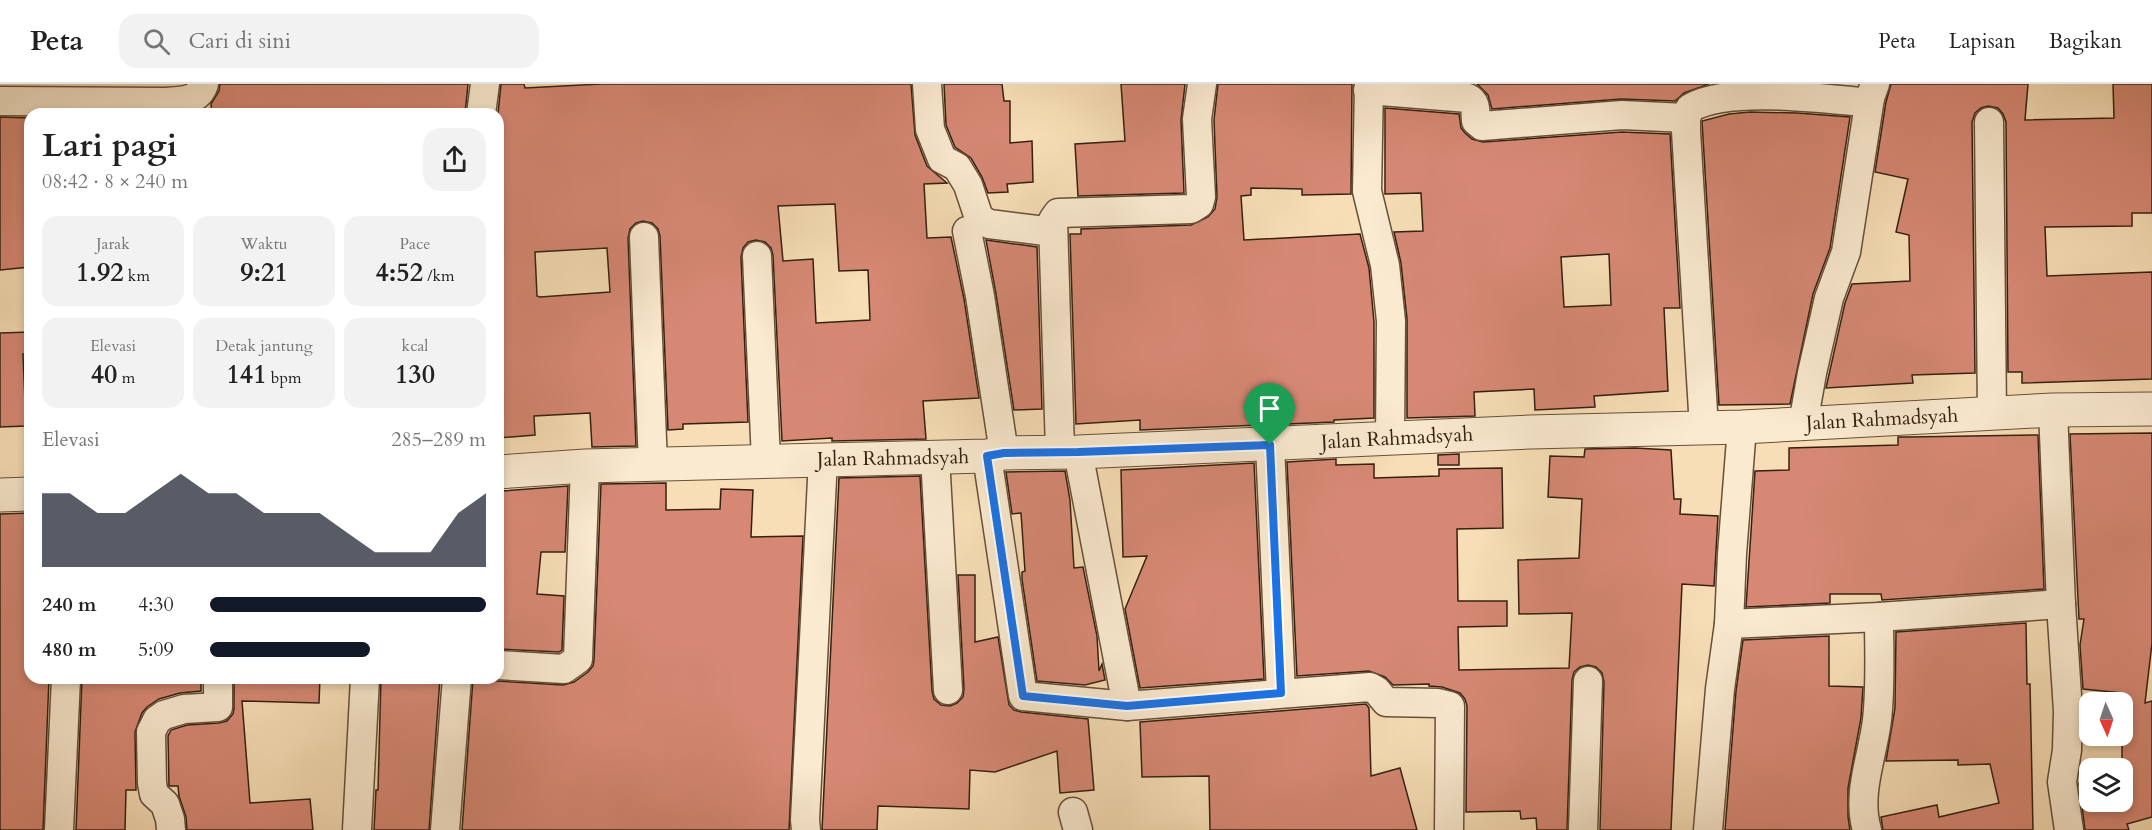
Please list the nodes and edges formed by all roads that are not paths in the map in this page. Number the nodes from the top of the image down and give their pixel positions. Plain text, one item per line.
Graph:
1 (204, 84) edge
2 (484, 84) edge
3 (927, 84) edge
4 (1202, 84) edge
5 (1369, 87) edge
6 (1873, 91) edge
7 (0, 101) edge
8 (165, 108) edge
9 (482, 108) edge
10 (1686, 118) junction
11 (1989, 122) dead end
12 (967, 231) dead end
13 (1053, 232) junction
14 (645, 237) dead end
15 (757, 256) dead end
16 (2152, 409) edge
17 (2053, 410) junction
18 (1992, 413) junction
19 (1803, 423) junction
20 (1742, 427) junction
21 (1704, 428) junction
22 (1390, 438) junction
23 (1270, 445) junction
24 (1069, 452) junction
25 (996, 454) junction
26 (935, 457) junction
27 (823, 459) junction
28 (766, 461) junction
29 (653, 465) junction
30 (585, 466) junction
31 (504, 472) edge
32 (24, 494) edge
33 (0, 495) edge
34 (2061, 604) junction
35 (1879, 617) junction
36 (1729, 624) junction
37 (504, 665) edge
38 (1588, 681) dead end
39 (66, 684) edge
40 (218, 684) edge
41 (365, 684) edge
42 (456, 684) edge
43 (948, 690) dead end
44 (1281, 693) junction
45 (1127, 706) junction
46 (59, 830) edge
47 (171, 830) edge
48 (357, 830) edge
49 (445, 830) edge
50 (806, 830) edge
51 (1449, 830) edge
52 (1583, 830) edge
53 (1708, 830) edge
54 (1867, 830) edge
55 (2069, 830) edge

1 - 8 street
2 - 9 street
3 - 13 street
4 - 13 street
5 - 10 street
5 - 22 street
6 - 10 street
6 - 19 street
7 - 8 street
10 - 21 street
11 - 18 street
12 - 25 street
13 - 24 street
14 - 29 street
15 - 28 street
16 - 17 street, Jalan Rahmadsyah
17 - 18 street, Jalan Rahmadsyah
17 - 34 street
18 - 19 street, Jalan Rahmadsyah
19 - 20 street, Jalan Rahmadsyah
20 - 21 street, Jalan Rahmadsyah
20 - 36 street
21 - 22 street, Jalan Rahmadsyah
22 - 23 street, Jalan Rahmadsyah
23 - 24 street, Jalan Rahmadsyah
23 - 44 street
24 - 25 street, Jalan Rahmadsyah
24 - 45 street
25 - 26 street, Jalan Rahmadsyah
25 - 45 street
26 - 27 street, Jalan Rahmadsyah
26 - 43 street
27 - 28 street, Jalan Rahmadsyah
27 - 50 street
28 - 29 street, Jalan Rahmadsyah
29 - 30 street, Jalan Rahmadsyah
30 - 31 street, Jalan Rahmadsyah
30 - 37 street
32 - 33 street
34 - 35 street
34 - 55 street
35 - 36 street
35 - 54 street
36 - 53 street
38 - 52 street
39 - 46 street
40 - 47 street
41 - 48 street
42 - 49 street
44 - 45 street
44 - 51 street

